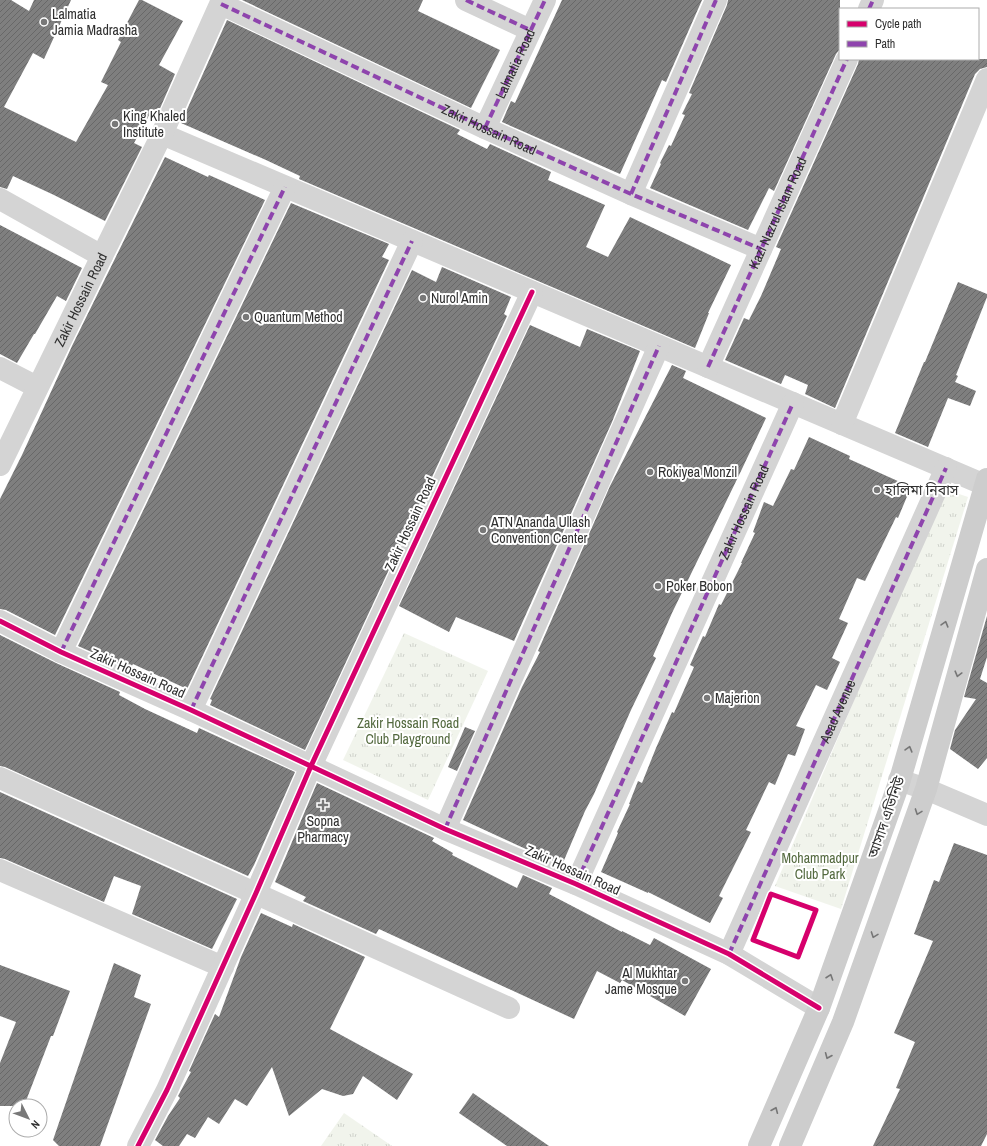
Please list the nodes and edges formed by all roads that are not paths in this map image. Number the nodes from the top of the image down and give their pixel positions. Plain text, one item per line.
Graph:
1 (466, 0) edge
2 (544, 0) edge
3 (716, 0) edge
4 (221, 2) edge
5 (530, 30) junction
6 (847, 60) edge
7 (987, 79) edge
8 (485, 128) junction
9 (162, 134) junction
10 (285, 187) junction
11 (631, 194) junction
12 (0, 199) edge
13 (412, 241) junction
14 (761, 249) junction
15 (102, 256) junction
16 (532, 292) junction
17 (659, 346) junction
18 (708, 367) junction
19 (0, 368) edge
20 (37, 387) junction
21 (792, 403) junction
22 (842, 424) junction
23 (0, 465) edge
24 (946, 468) junction
25 (986, 482) edge
26 (987, 569) edge
27 (0, 621) edge
28 (62, 652) junction
29 (191, 710) junction
30 (311, 766) junction
31 (0, 778) edge
32 (899, 780) junction
33 (926, 789) junction
34 (987, 815) edge
35 (445, 829) junction
36 (0, 870) edge
37 (576, 884) junction
38 (256, 893) junction
39 (729, 954) junction
40 (223, 967) junction
41 (509, 1008) dead end
42 (819, 1008) junction
43 (138, 1146) edge
44 (759, 1146) edge
45 (790, 1146) edge

1 - 5 street
2 - 5 street, Lalmatia Road
3 - 11 street
4 - 8 street, Zakir Hossain Road
4 - 9 street, Zakir Hossain Road
5 - 8 street, Lalmatia Road
6 - 14 street, Kazi Nazrul Islam Road
7 - 22 street
8 - 11 street, Zakir Hossain Road
9 - 10 street
9 - 15 street, Zakir Hossain Road
10 - 13 street
10 - 28 street
11 - 14 street, Zakir Hossain Road
12 - 15 street
13 - 16 street
13 - 29 street, Zakir Hossain Road
14 - 18 street, Kazi Nazrul Islam Road
15 - 20 street, Zakir Hossain Road
16 - 17 street
16 - 30 street, Zakir Hossain Road
17 - 18 street
17 - 35 street
18 - 21 street
19 - 20 street
20 - 23 street, Zakir Hossain Road
21 - 22 street
21 - 37 street, Zakir Hossain Road
22 - 24 street
24 - 25 street
24 - 39 street, Asad Avenue
32 -> 25 main road, আসাদ এভিনিউ
26 -> 33 main road, আসাদ এভিনিউ
27 - 28 street, Zakir Hossain Road
28 - 29 street, Zakir Hossain Road
29 - 30 street, Zakir Hossain Road
30 - 35 street, Zakir Hossain Road
30 - 38 street
31 - 38 street
32 - 33 street
42 -> 32 main road, আসাদ এভিনিউ
33 - 34 street
33 -> 45 main road, আসাদ এভিনিউ
35 - 37 street, Zakir Hossain Road
36 - 40 street
37 - 39 street, Zakir Hossain Road
38 - 40 street
38 - 41 street
39 - 42 street, Zakir Hossain Road
40 - 43 street
44 -> 42 main road, আসাদ এভিনিউ

